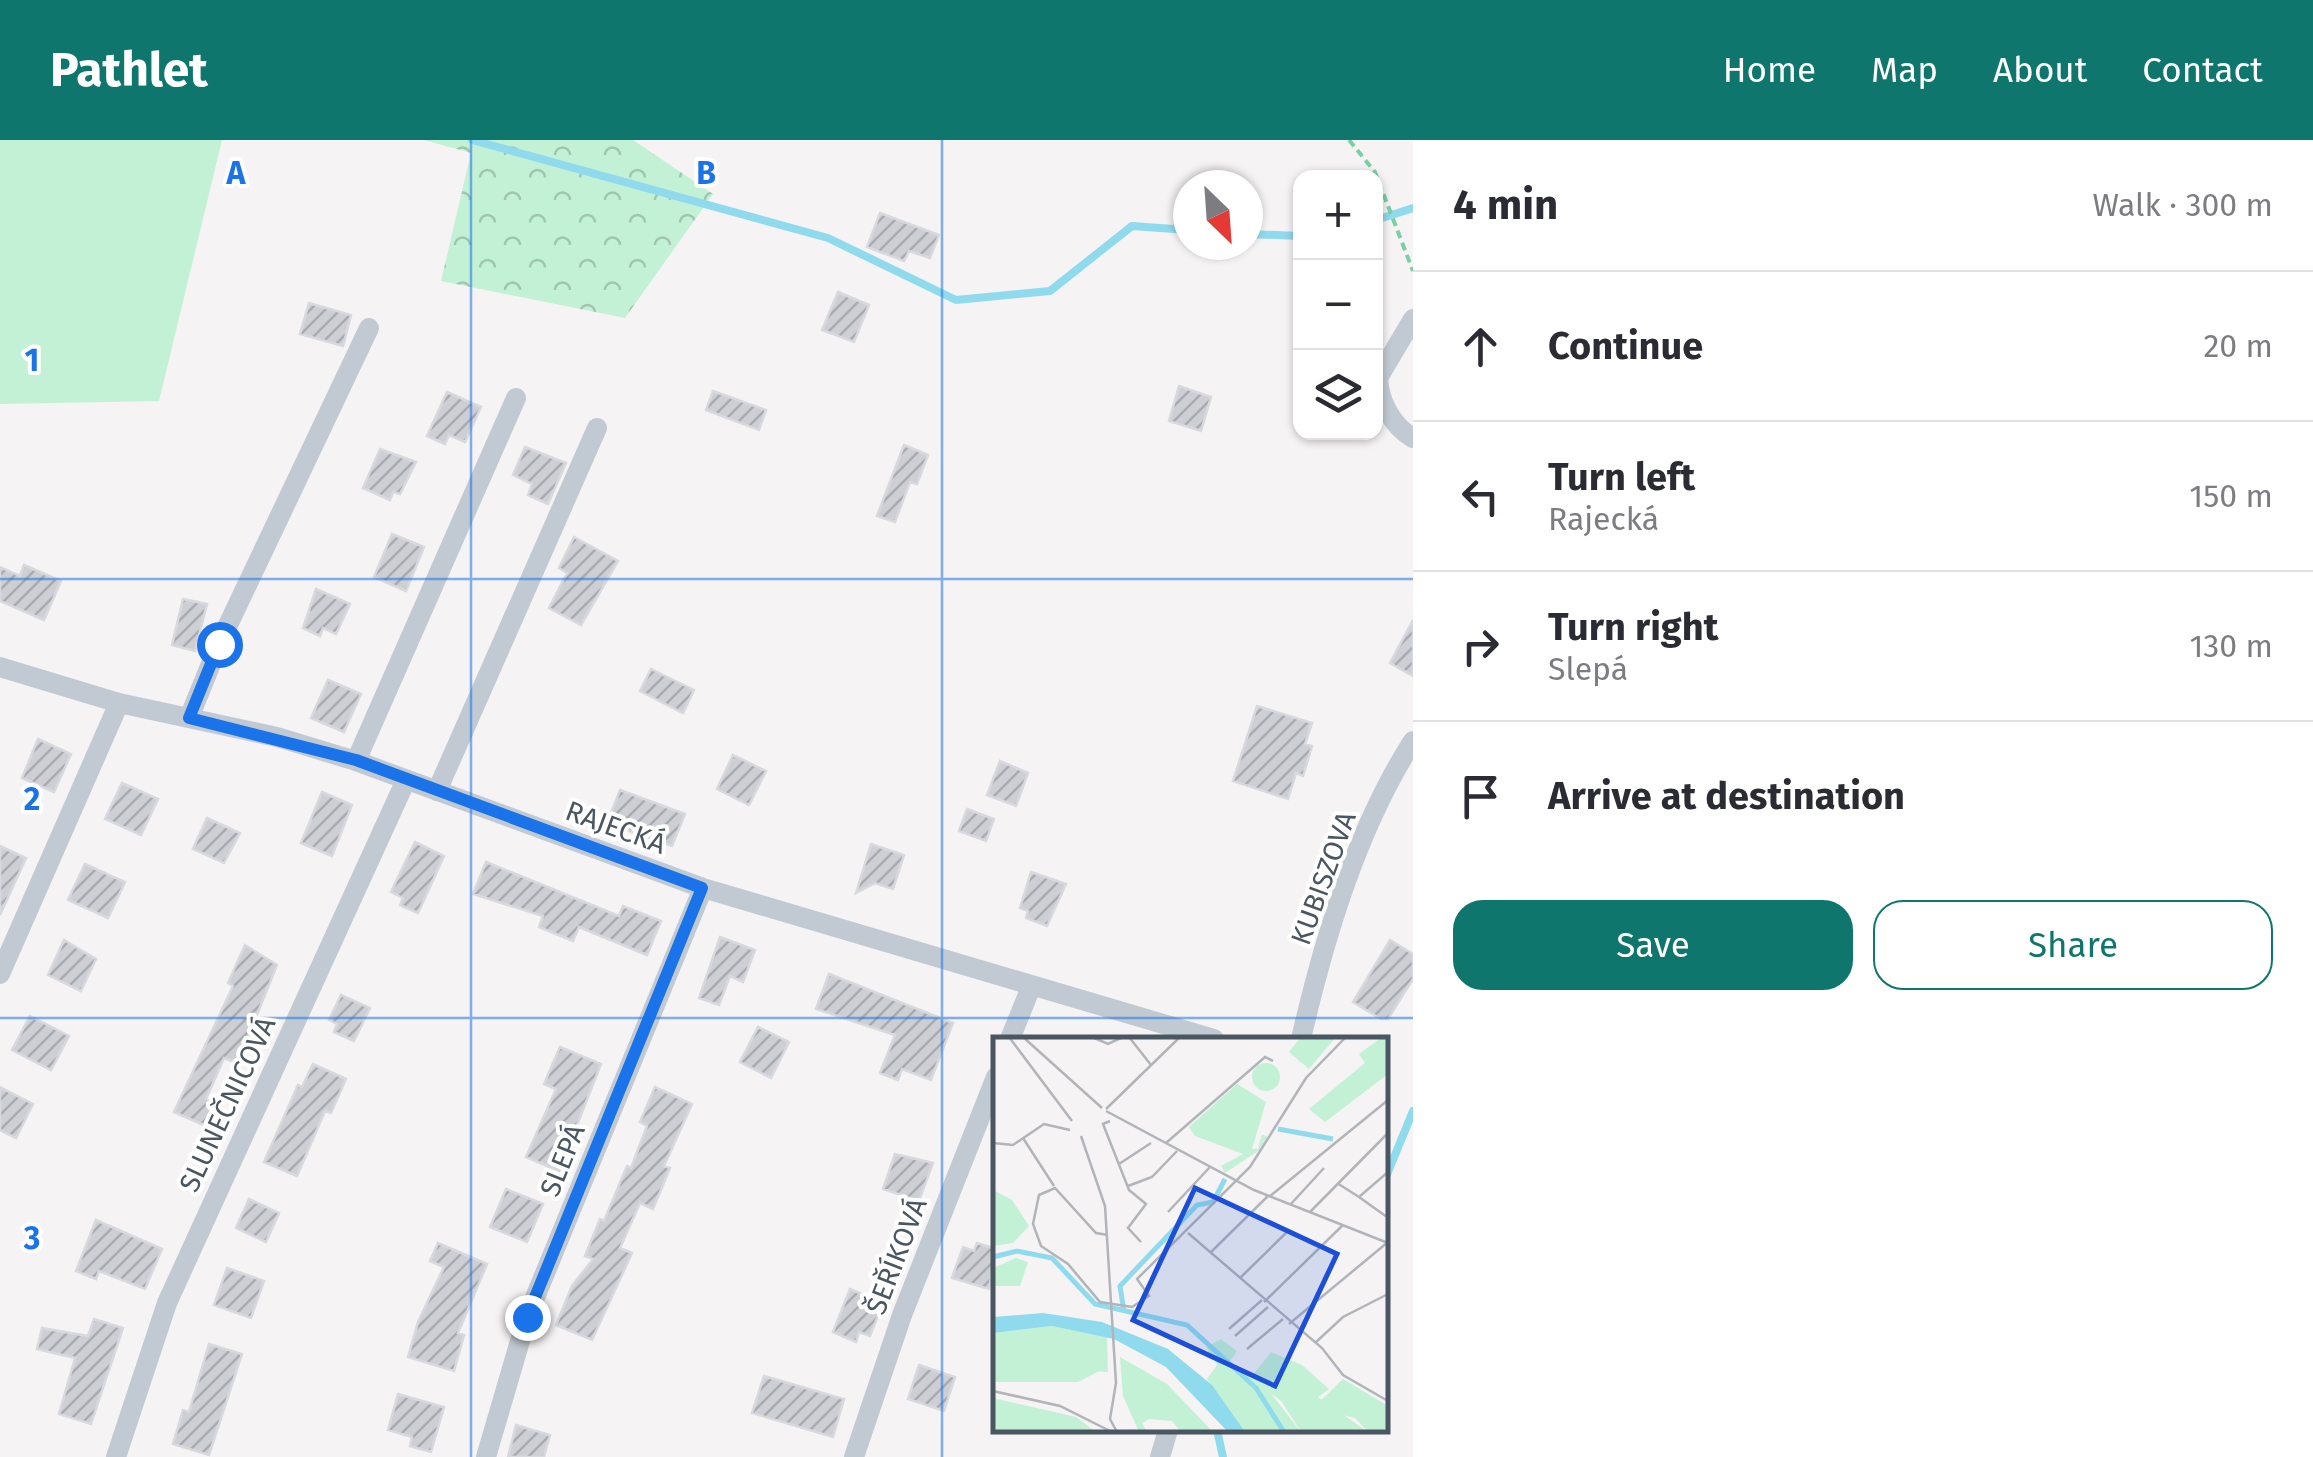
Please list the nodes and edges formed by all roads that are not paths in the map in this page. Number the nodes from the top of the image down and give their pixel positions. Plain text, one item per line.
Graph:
1 (1413, 319) edge
2 (369, 328) dead end
3 (516, 398) dead end
4 (597, 428) dead end
5 (1408, 435) edge
6 (0, 667) edge
7 (120, 703) junction
8 (189, 718) junction
9 (1413, 741) edge
10 (356, 760) junction
11 (406, 780) junction
12 (438, 791) junction
13 (702, 888) junction
14 (0, 974) edge
15 (1031, 987) junction
16 (1011, 1037) edge
17 (1204, 1037) edge
18 (1302, 1037) edge
19 (993, 1085) edge
20 (1167, 1432) edge
21 (116, 1457) edge
22 (486, 1457) edge
23 (854, 1457) edge
24 (1160, 1457) edge

1 - 5 street
2 - 8 street
3 - 10 street
4 - 12 street
6 - 7 street, RAJECKÁ
7 - 8 street, RAJECKÁ
7 - 14 street
8 - 10 street, RAJECKÁ
9 - 18 street, KUBISZOVA
10 - 11 street, RAJECKÁ
11 - 12 street, RAJECKÁ
11 - 21 street, SLUNEČNICOVÁ
12 - 13 street, RAJECKÁ
13 - 15 street, RAJECKÁ
13 - 22 street, SLEPÁ
15 - 16 street
15 - 17 street, RAJECKÁ
19 - 23 street, ŠEŘÍKOVÁ
20 - 24 street

